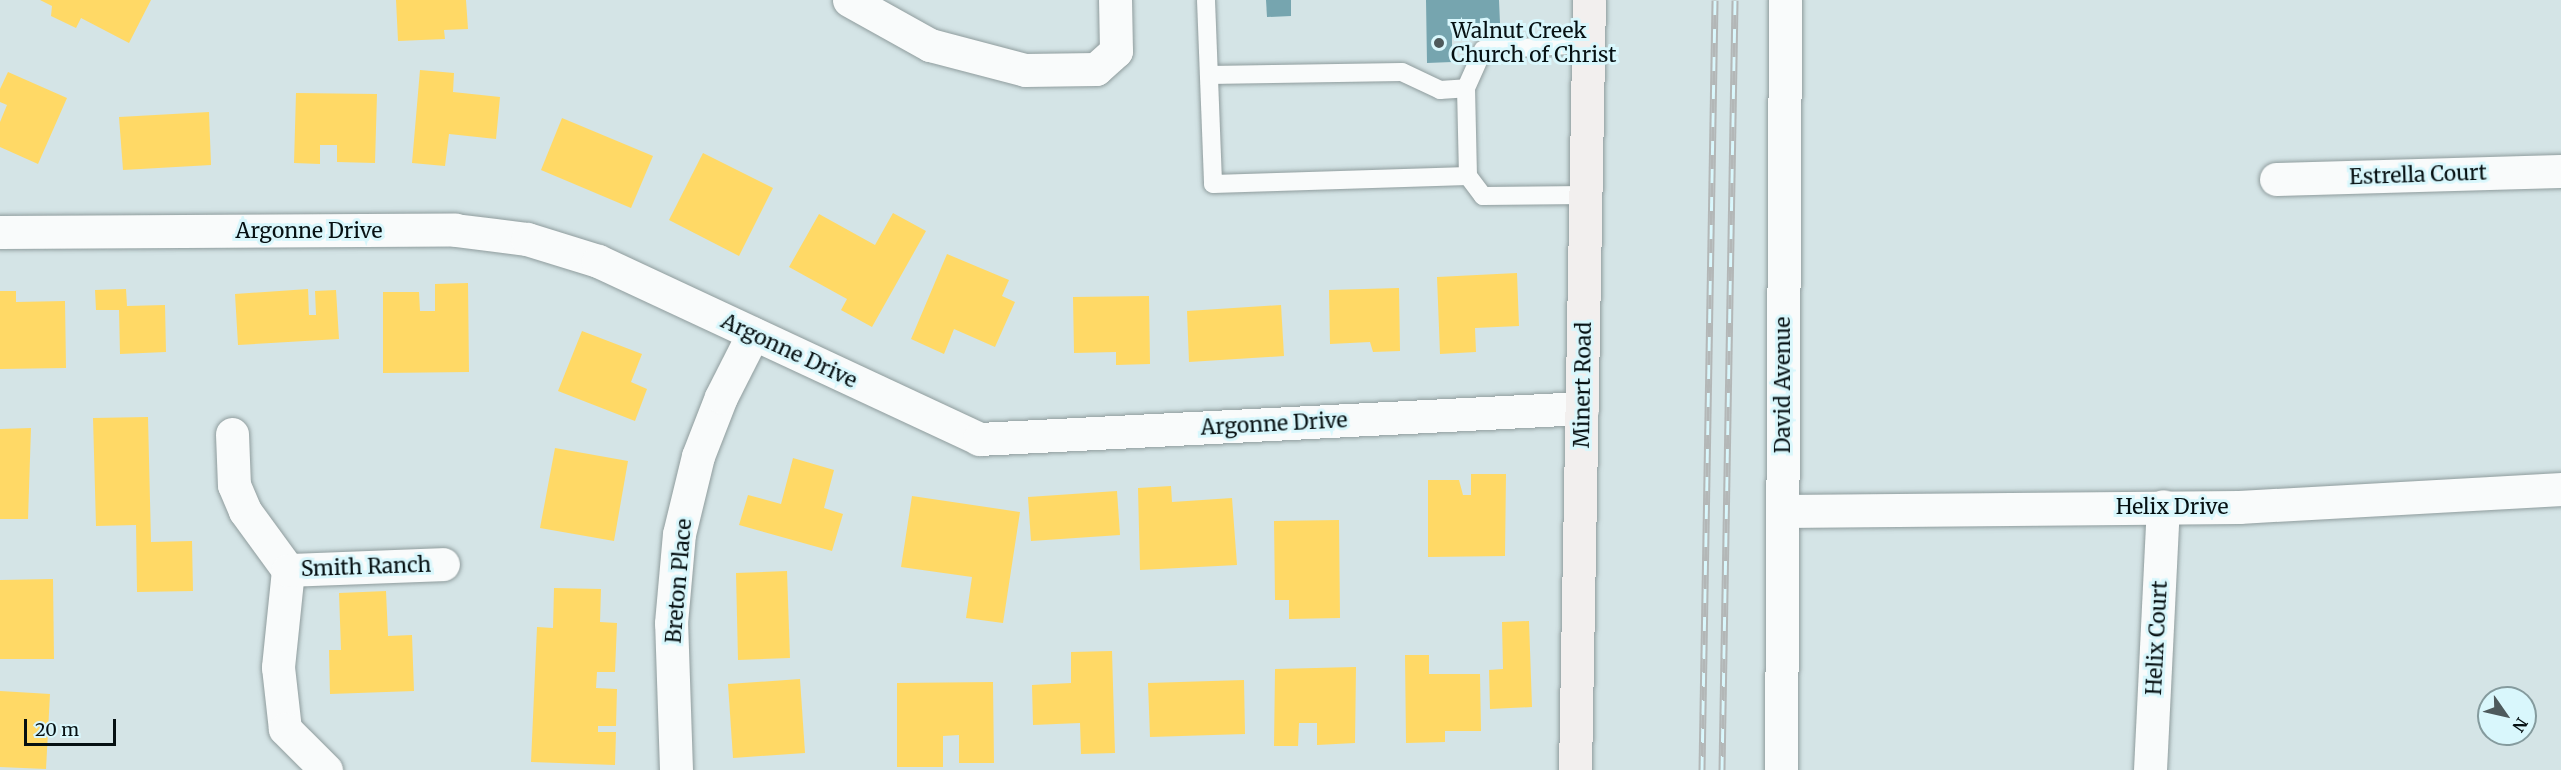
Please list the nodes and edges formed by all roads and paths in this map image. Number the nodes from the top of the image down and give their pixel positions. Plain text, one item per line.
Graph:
1 (849, 0) edge
2 (1115, 0) edge
3 (1206, 0) edge
4 (1589, 0) edge
5 (1785, 0) edge
6 (1588, 44) junction
7 (1209, 75) junction
8 (1466, 88) junction
9 (2561, 171) edge
10 (1468, 176) junction
11 (2276, 179) dead end
12 (1586, 195) junction
13 (0, 232) edge
14 (753, 334) junction
15 (1582, 408) junction
16 (232, 434) dead end
17 (2561, 489) edge
18 (2163, 506) junction
19 (1783, 511) junction
20 (443, 564) dead end
21 (288, 570) junction
22 (326, 770) edge
23 (676, 770) edge
24 (1575, 770) edge
25 (1781, 770) edge
26 (2150, 770) edge

1 - 2 street
3 - 7 lane
4 - 6 street, Minert Road
5 - 19 street, David Avenue
6 - 8 lane
6 - 12 street, Minert Road
7 - 8 lane
7 - 10 lane
8 - 10 lane
9 - 11 street, Estrella Court
10 - 12 lane
12 - 15 street, Minert Road
13 - 14 street, Argonne Drive
14 - 15 street, Argonne Drive
14 - 23 street, Breton Place
15 - 24 street, Minert Road
16 - 21 street, Smith Ranch
17 - 18 street, Helix Drive
18 - 19 street, Helix Drive
18 - 26 street, Helix Court
19 - 25 street, David Avenue
20 - 21 street, Smith Ranch
21 - 22 street, Smith Ranch

